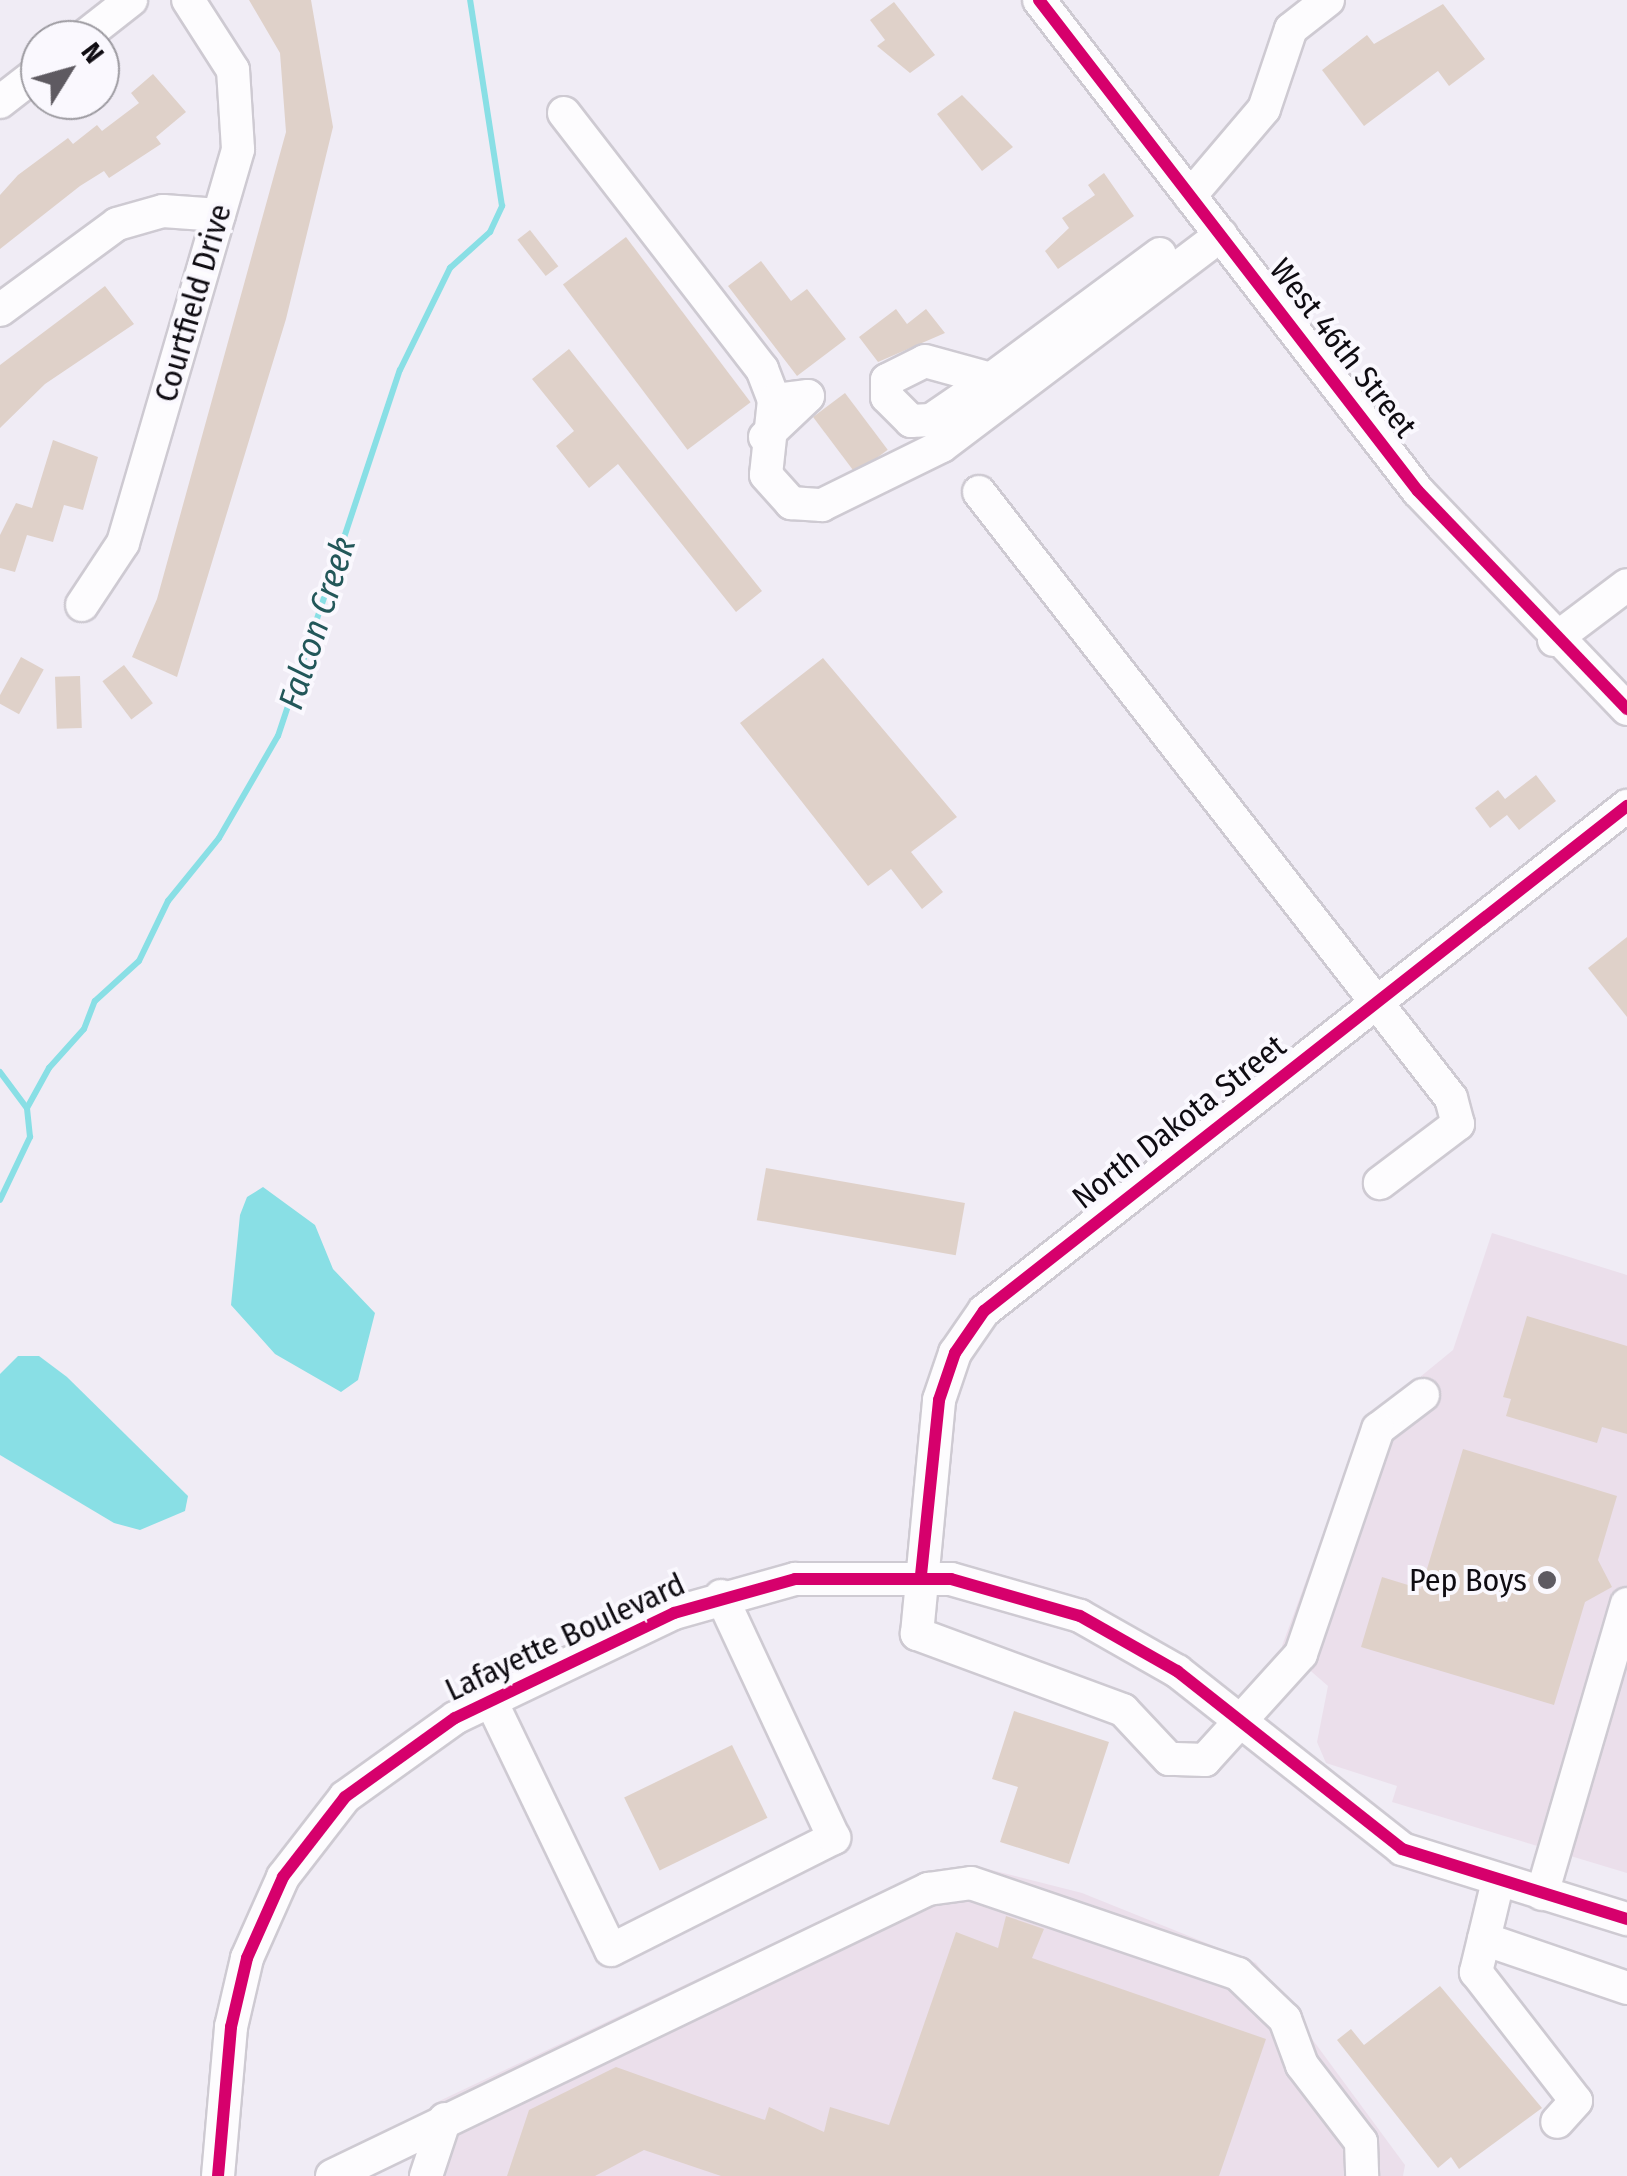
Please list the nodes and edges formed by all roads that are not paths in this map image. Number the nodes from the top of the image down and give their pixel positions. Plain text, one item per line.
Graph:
1 (131, 0) edge
2 (188, 0) edge
3 (1039, 0) edge
4 (1328, 0) edge
5 (106, 20) edge
6 (20, 86) edge
7 (0, 102) edge
8 (564, 113) dead end
9 (219, 215) junction
10 (1206, 217) junction
11 (0, 310) edge
12 (990, 378) dead end
13 (979, 492) dead end
14 (1627, 585) edge
15 (82, 605) dead end
16 (1554, 640) junction
17 (1627, 708) edge
18 (1627, 806) edge
19 (1376, 1001) junction
20 (1380, 1183) dead end
21 (1423, 1394) dead end
22 (921, 1575) junction
23 (720, 1596) junction
24 (1627, 1604) edge
25 (491, 1700) junction
26 (1242, 1724) junction
27 (1498, 1881) junction
28 (1542, 1894) junction
29 (1627, 1919) edge
30 (1484, 1939) junction
31 (1627, 1988) edge
32 (445, 2120) junction
33 (1557, 2122) dead end
34 (218, 2176) edge
35 (332, 2176) edge
36 (426, 2176) edge
37 (1362, 2176) edge

1 - 5 street
2 - 9 street, Courtfield Drive
3 - 10 street, West 46th Street
4 - 10 street
6 - 7 street
8 - 10 street
9 - 11 street
9 - 15 street, Courtfield Drive
10 - 12 street
10 - 16 street, West 46th Street
13 - 19 street
14 - 16 street
16 - 17 street, West 46th Street
18 - 19 street, North Dakota Street
19 - 20 street
19 - 22 street, North Dakota Street
21 - 26 street
22 - 23 street, Lafayette Boulevard
22 - 26 street, Lafayette Boulevard
22 - 26 street, North Dakota Street
23 - 25 street, Lafayette Boulevard
23 - 25 street
24 - 28 street
25 - 34 street, Lafayette Boulevard
26 - 27 street, Lafayette Boulevard
27 - 28 street, Lafayette Boulevard
27 - 30 street
28 - 29 street, Lafayette Boulevard
30 - 31 street
30 - 33 street
32 - 35 street
32 - 36 street
32 - 37 street

